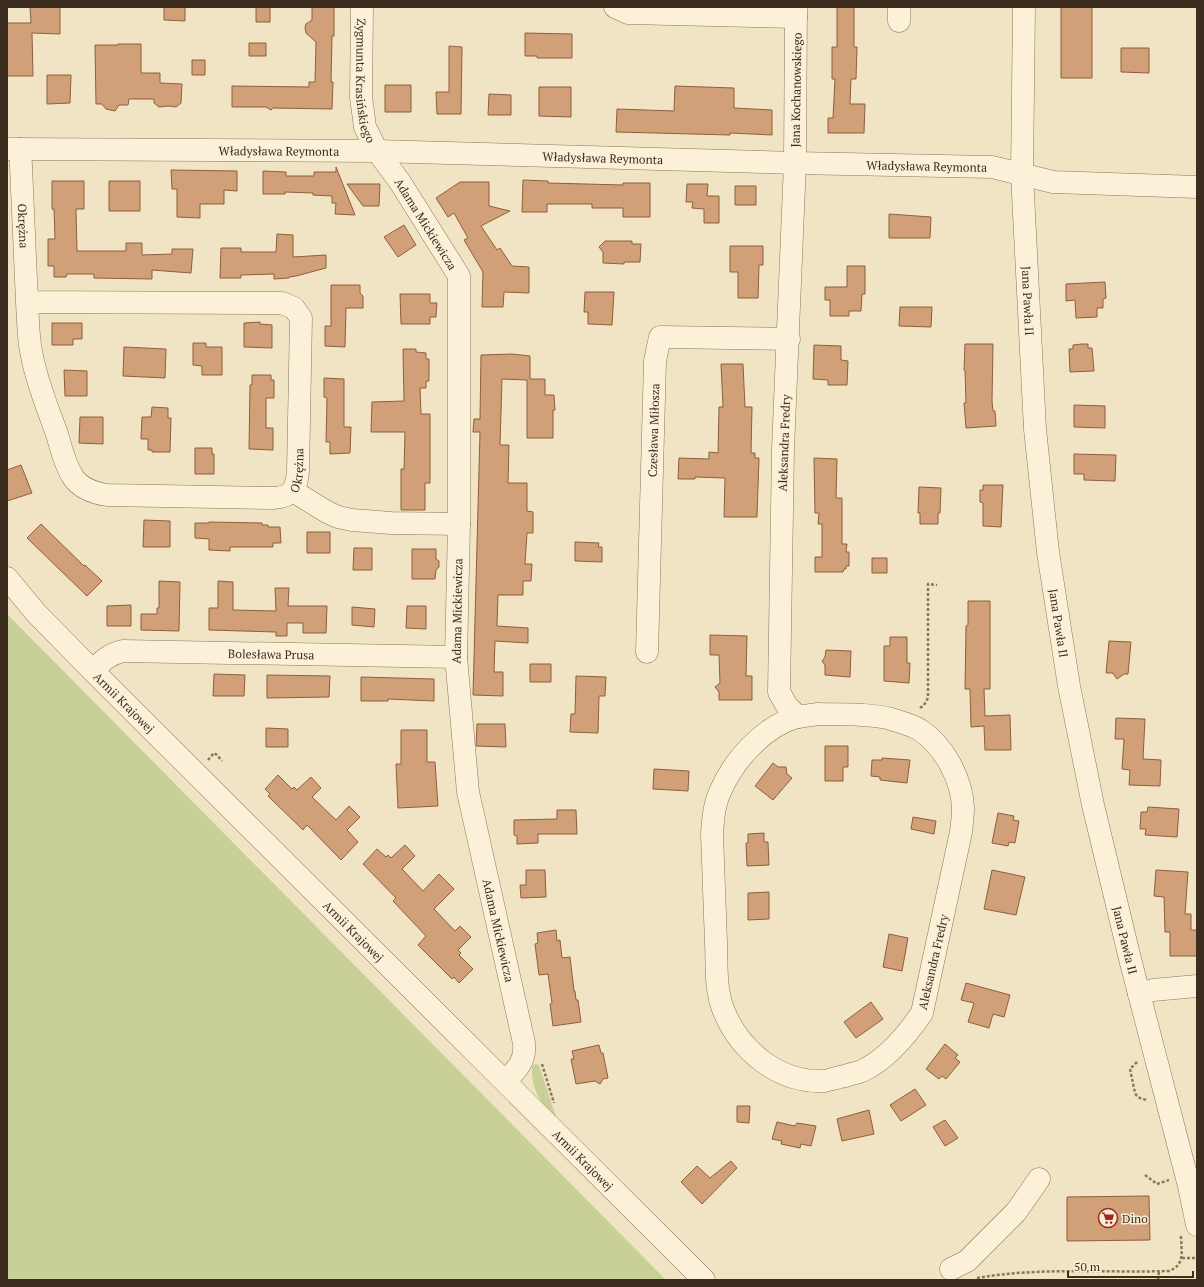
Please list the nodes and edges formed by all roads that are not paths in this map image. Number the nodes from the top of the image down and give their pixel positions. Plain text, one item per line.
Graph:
1 (362, 7) edge
2 (615, 7) edge
3 (1024, 7) edge
4 (796, 12) edge
5 (14, 149) edge
6 (377, 151) junction
7 (795, 163) junction
8 (1022, 174) junction
9 (1197, 187) edge
10 (27, 302) junction
11 (788, 338) junction
12 (293, 491) junction
13 (459, 524) junction
14 (7, 578) edge
15 (647, 652) dead end
16 (456, 657) junction
17 (93, 671) junction
18 (798, 717) junction
19 (1197, 986) edge
20 (1139, 994) junction
21 (505, 1081) junction
22 (1039, 1179) dead end
23 (1197, 1225) edge
24 (951, 1269) dead end
25 (704, 1280) edge

1 - 6 street, Zygmunta Krasińskiego
2 - 4 street, Jana Kochanowskiego
3 - 8 street, Jana Pawła II
4 - 7 street, Jana Kochanowskiego
5 - 6 street, Władysława Reymonta
5 - 10 street, Okrężna
6 - 7 street, Władysława Reymonta
6 - 13 street, Adama Mickiewicza
7 - 8 street, Władysława Reymonta
7 - 11 street, Aleksandra Fredry
8 - 9 street, Władysława Reymonta
8 - 20 street, Jana Pawła II
10 - 12 street, Okrężna
10 - 12 street, Okrężna
11 - 15 street, Czesława Miłosza
11 - 18 street, Aleksandra Fredry
12 - 13 street
13 - 16 street, Adama Mickiewicza
14 - 17 street, Armii Krajowej
16 - 17 street, Bolesława Prusa
16 - 21 street, Adama Mickiewicza
17 - 21 street, Armii Krajowej
18 - 18 street, Aleksandra Fredry
19 - 20 street
20 - 23 street, Jana Pawła II
21 - 25 street, Armii Krajowej
22 - 24 street

